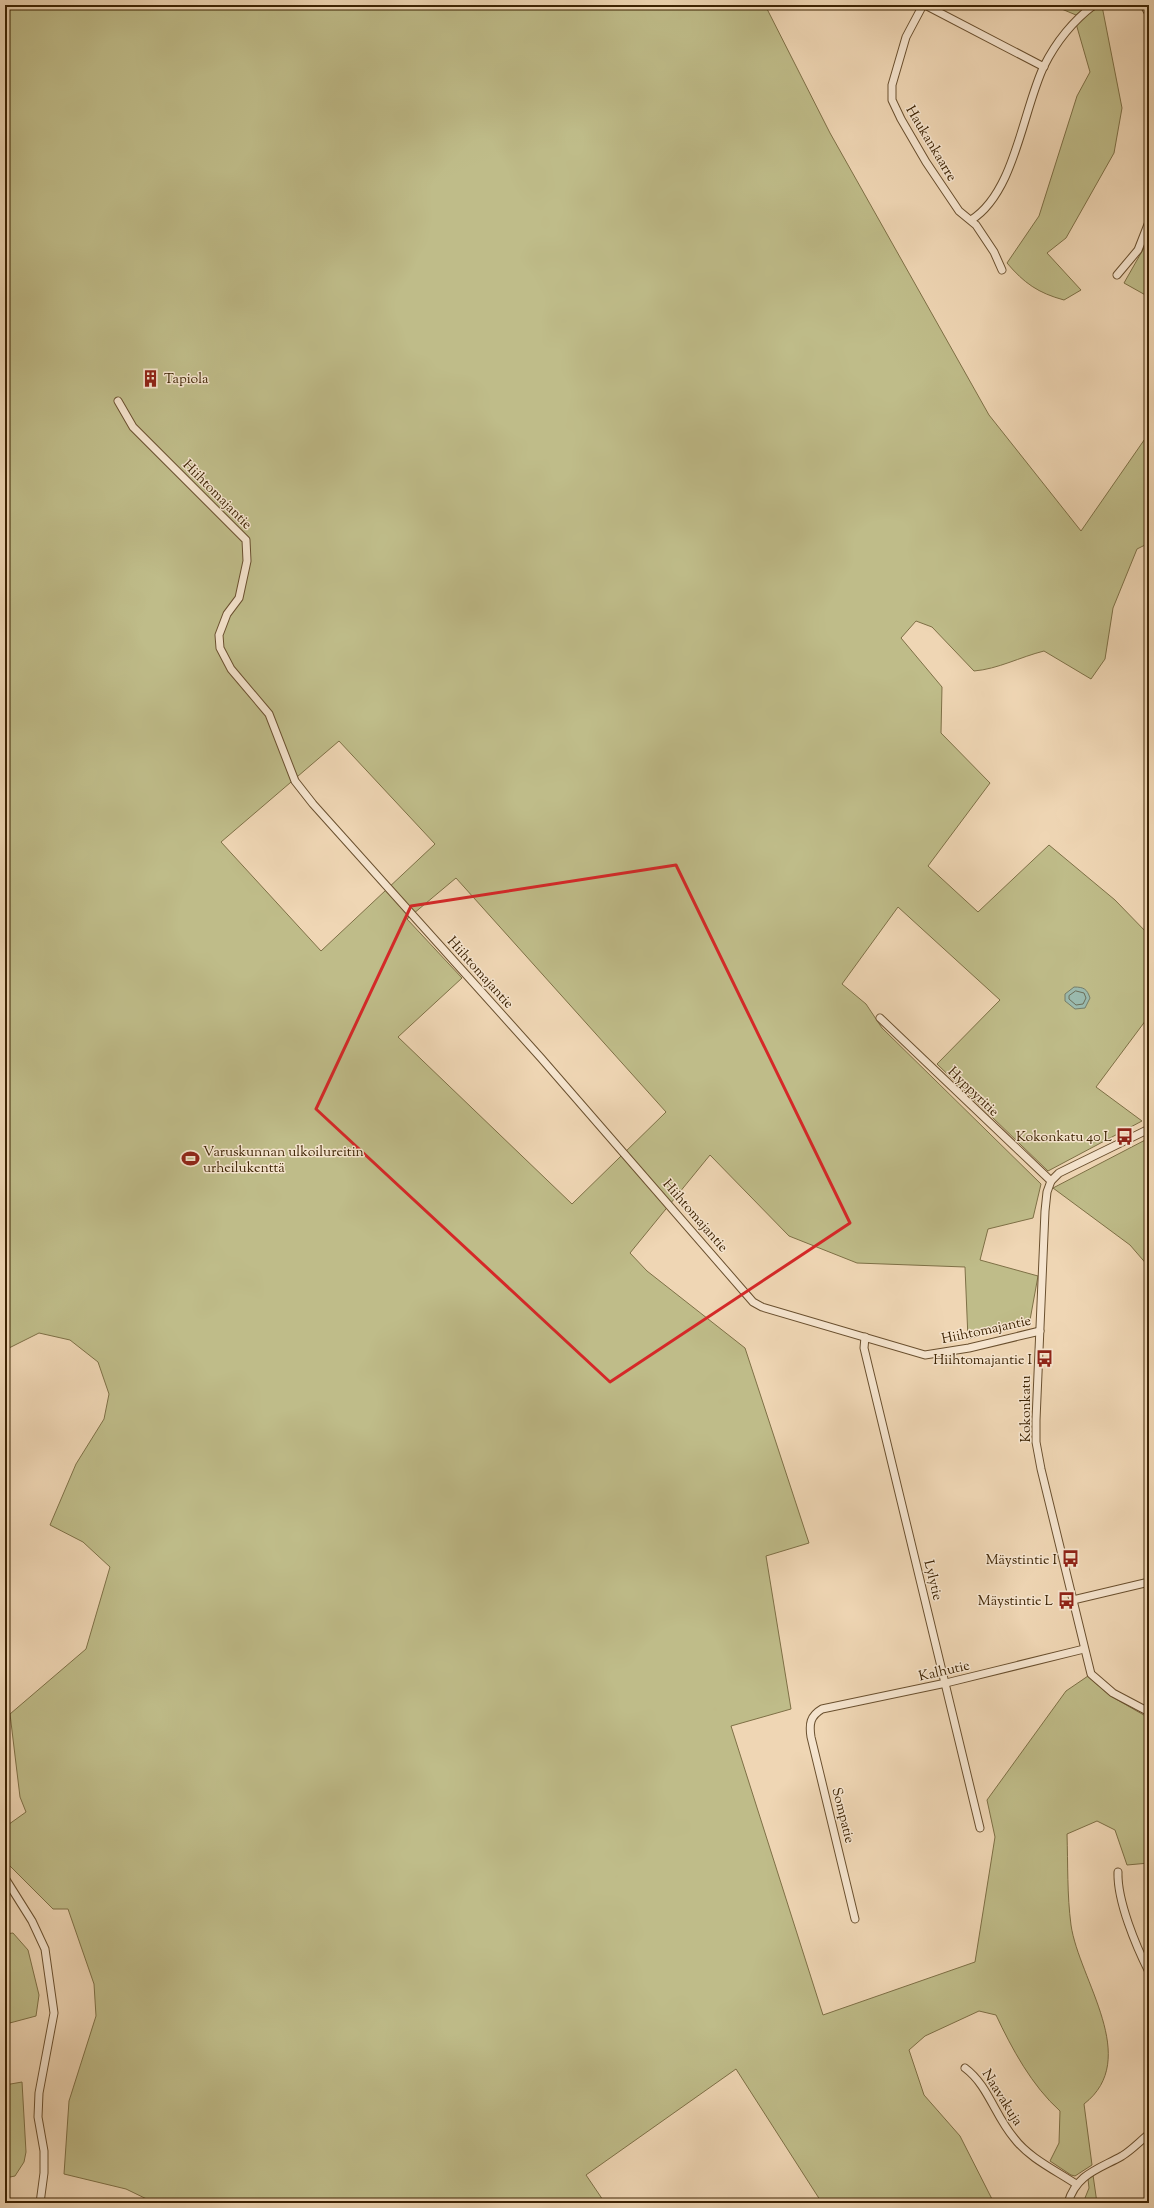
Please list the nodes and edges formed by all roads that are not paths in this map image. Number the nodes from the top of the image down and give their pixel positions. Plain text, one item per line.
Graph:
1 (924, 5) edge
2 (1094, 5) edge
3 (1144, 5) edge
4 (1149, 14) edge
5 (1044, 67) junction
6 (971, 220) junction
7 (1149, 222) edge
8 (1002, 270) dead end
9 (1118, 275) dead end
10 (118, 401) dead end
11 (880, 1018) dead end
12 (1149, 1129) edge
13 (1051, 1181) junction
14 (1040, 1331) junction
15 (865, 1337) junction
16 (1149, 1582) edge
17 (1073, 1600) junction
18 (1084, 1650) junction
19 (946, 1683) junction
20 (1149, 1712) edge
21 (812, 1718) joint
22 (980, 1828) dead end
23 (1118, 1872) dead end
24 (5, 1878) edge
25 (855, 1919) dead end
26 (1149, 1972) edge
27 (965, 2068) dead end
28 (1149, 2134) edge
29 (1076, 2184) junction
30 (40, 2203) edge
31 (1068, 2203) edge

1 - 5 street
1 - 6 street, Haukankaarre
2 - 5 street
3 - 4 street
5 - 6 street
6 - 8 street, Haukankaarre
7 - 9 street
10 - 15 street, Hiihtomajantie
11 - 13 street, Hyppyritie
12 - 13 street
13 - 14 street, Kokonkatu
14 - 15 street, Hiihtomajantie
14 - 17 street, Kokonkatu
15 - 19 street, Lylytie
16 - 17 street
17 - 18 street, Kokonkatu
18 - 19 street, Kalhutie
18 - 20 street, Kokonkatu
19 - 21 street, Kalhutie
19 - 22 street, Lylytie
21 - 25 street, Sompatie
23 - 26 street
24 - 30 street
27 - 29 street, Naavakuja
28 - 29 street
29 - 31 street

